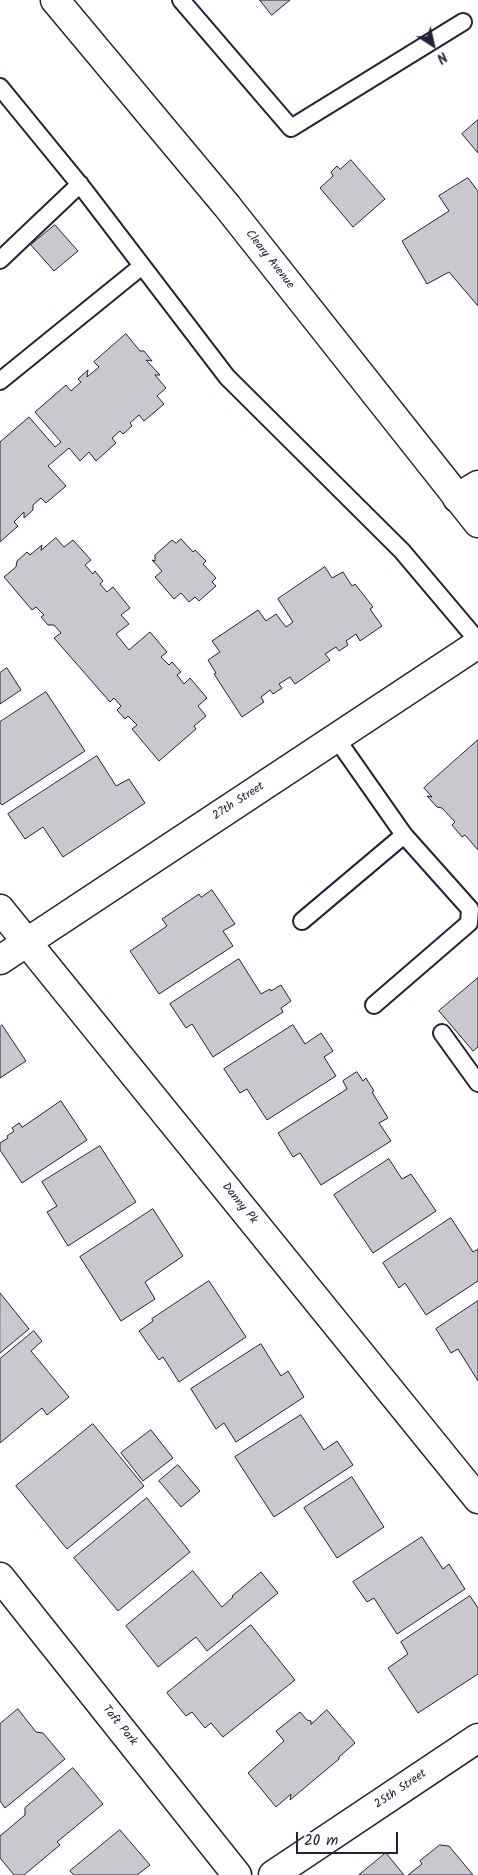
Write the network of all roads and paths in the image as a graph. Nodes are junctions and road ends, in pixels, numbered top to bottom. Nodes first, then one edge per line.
1 (55, 0) edge
2 (181, 0) edge
3 (463, 22) dead end
4 (0, 87) edge
5 (80, 184) junction
6 (0, 260) edge
7 (142, 266) junction
8 (0, 381) edge
9 (467, 492) edge
10 (478, 524) edge
11 (478, 643) edge
12 (336, 738) junction
13 (404, 835) junction
14 (0, 909) edge
15 (302, 921) dead end
16 (27, 942) junction
17 (0, 960) edge
18 (374, 1004) dead end
19 (442, 1034) dead end
20 (478, 1083) edge
21 (478, 1499) edge
22 (0, 1577) edge
23 (478, 1738) edge
24 (237, 1875) edge
25 (273, 1875) edge

1 - 9 street, Cleary Avenue
2 - 3 lane
4 - 5 lane
5 - 6 lane
5 - 7 lane
7 - 8 lane
7 - 11 lane
9 - 10 street, Cleary Avenue
11 - 12 street, 27th Street
12 - 13 lane
12 - 16 street, 27th Street
13 - 15 lane
13 - 18 lane
14 - 16 street, Danny Pk
16 - 17 street, 27th Street
16 - 21 street, Danny Pk
19 - 20 lane
22 - 24 street, Taft Park
23 - 25 street, 25th Street

